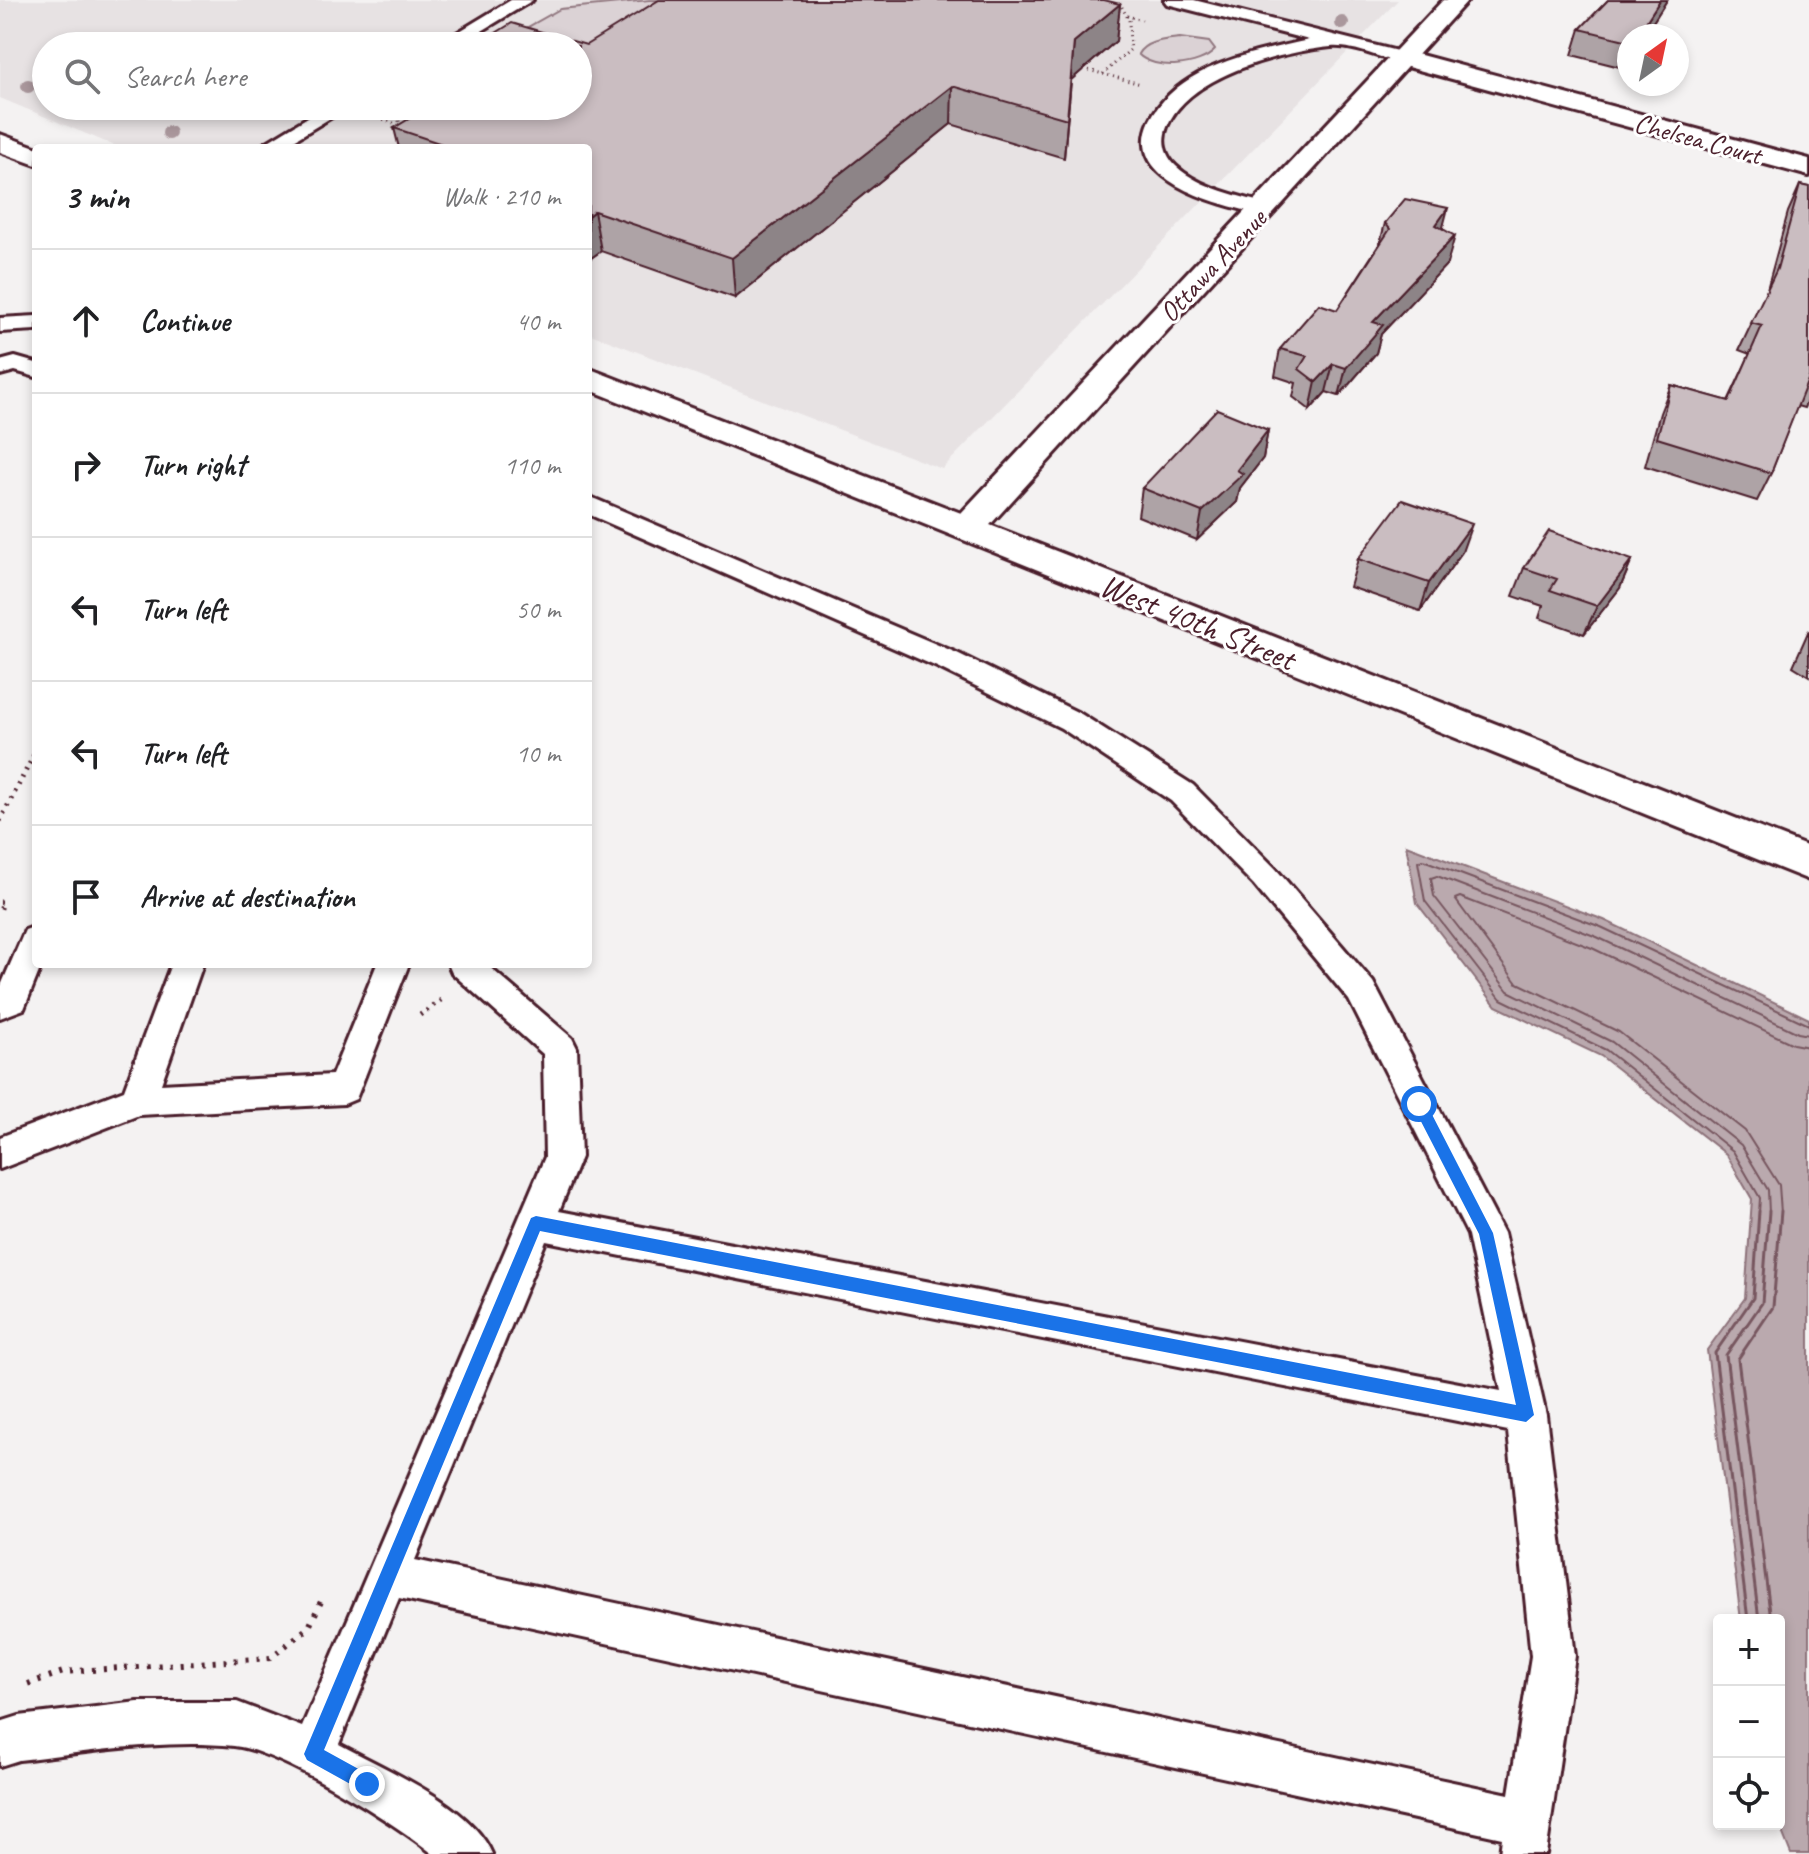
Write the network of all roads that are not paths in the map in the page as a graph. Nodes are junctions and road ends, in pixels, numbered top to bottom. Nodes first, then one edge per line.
1 (524, 0) edge
2 (1173, 0) edge
3 (1274, 0) edge
4 (1456, 0) edge
5 (1252, 21) junction
6 (468, 32) edge
7 (1334, 41) junction
8 (1402, 58) junction
9 (316, 120) edge
10 (0, 142) edge
11 (274, 144) edge
12 (32, 155) edge
13 (1809, 168) edge
14 (1264, 209) junction
15 (32, 323) edge
16 (0, 325) edge
17 (0, 368) edge
18 (32, 369) edge
19 (592, 380) edge
20 (592, 506) edge
21 (966, 529) junction
22 (1809, 864) edge
23 (32, 949) edge
24 (186, 968) edge
25 (391, 968) edge
26 (459, 982) edge
27 (0, 1004) edge
28 (138, 1100) junction
29 (0, 1153) edge
30 (536, 1223) junction
31 (1526, 1415) junction
32 (388, 1575) junction
33 (0, 1744) edge
34 (313, 1754) junction
35 (1526, 1837) edge
36 (469, 1854) edge

1 - 6 lane
2 - 5 lane
3 - 5 lane
4 - 8 street, Ottawa Avenue
5 - 7 lane
7 - 8 lane
7 - 14 lane
8 - 13 street, Chelsea Court
8 - 14 street, Ottawa Avenue
9 - 11 lane
10 - 12 street
14 - 21 street, Ottawa Avenue
15 - 16 lane
17 - 18 lane
19 - 21 street, West 40th Street
20 - 31 lane
21 - 22 street, West 40th Street
23 - 27 lane
24 - 28 lane
25 - 28 lane
26 - 30 lane
28 - 29 lane
30 - 31 lane
30 - 32 lane
31 - 35 lane
32 - 34 lane
32 - 35 lane
33 - 34 lane
34 - 36 lane

